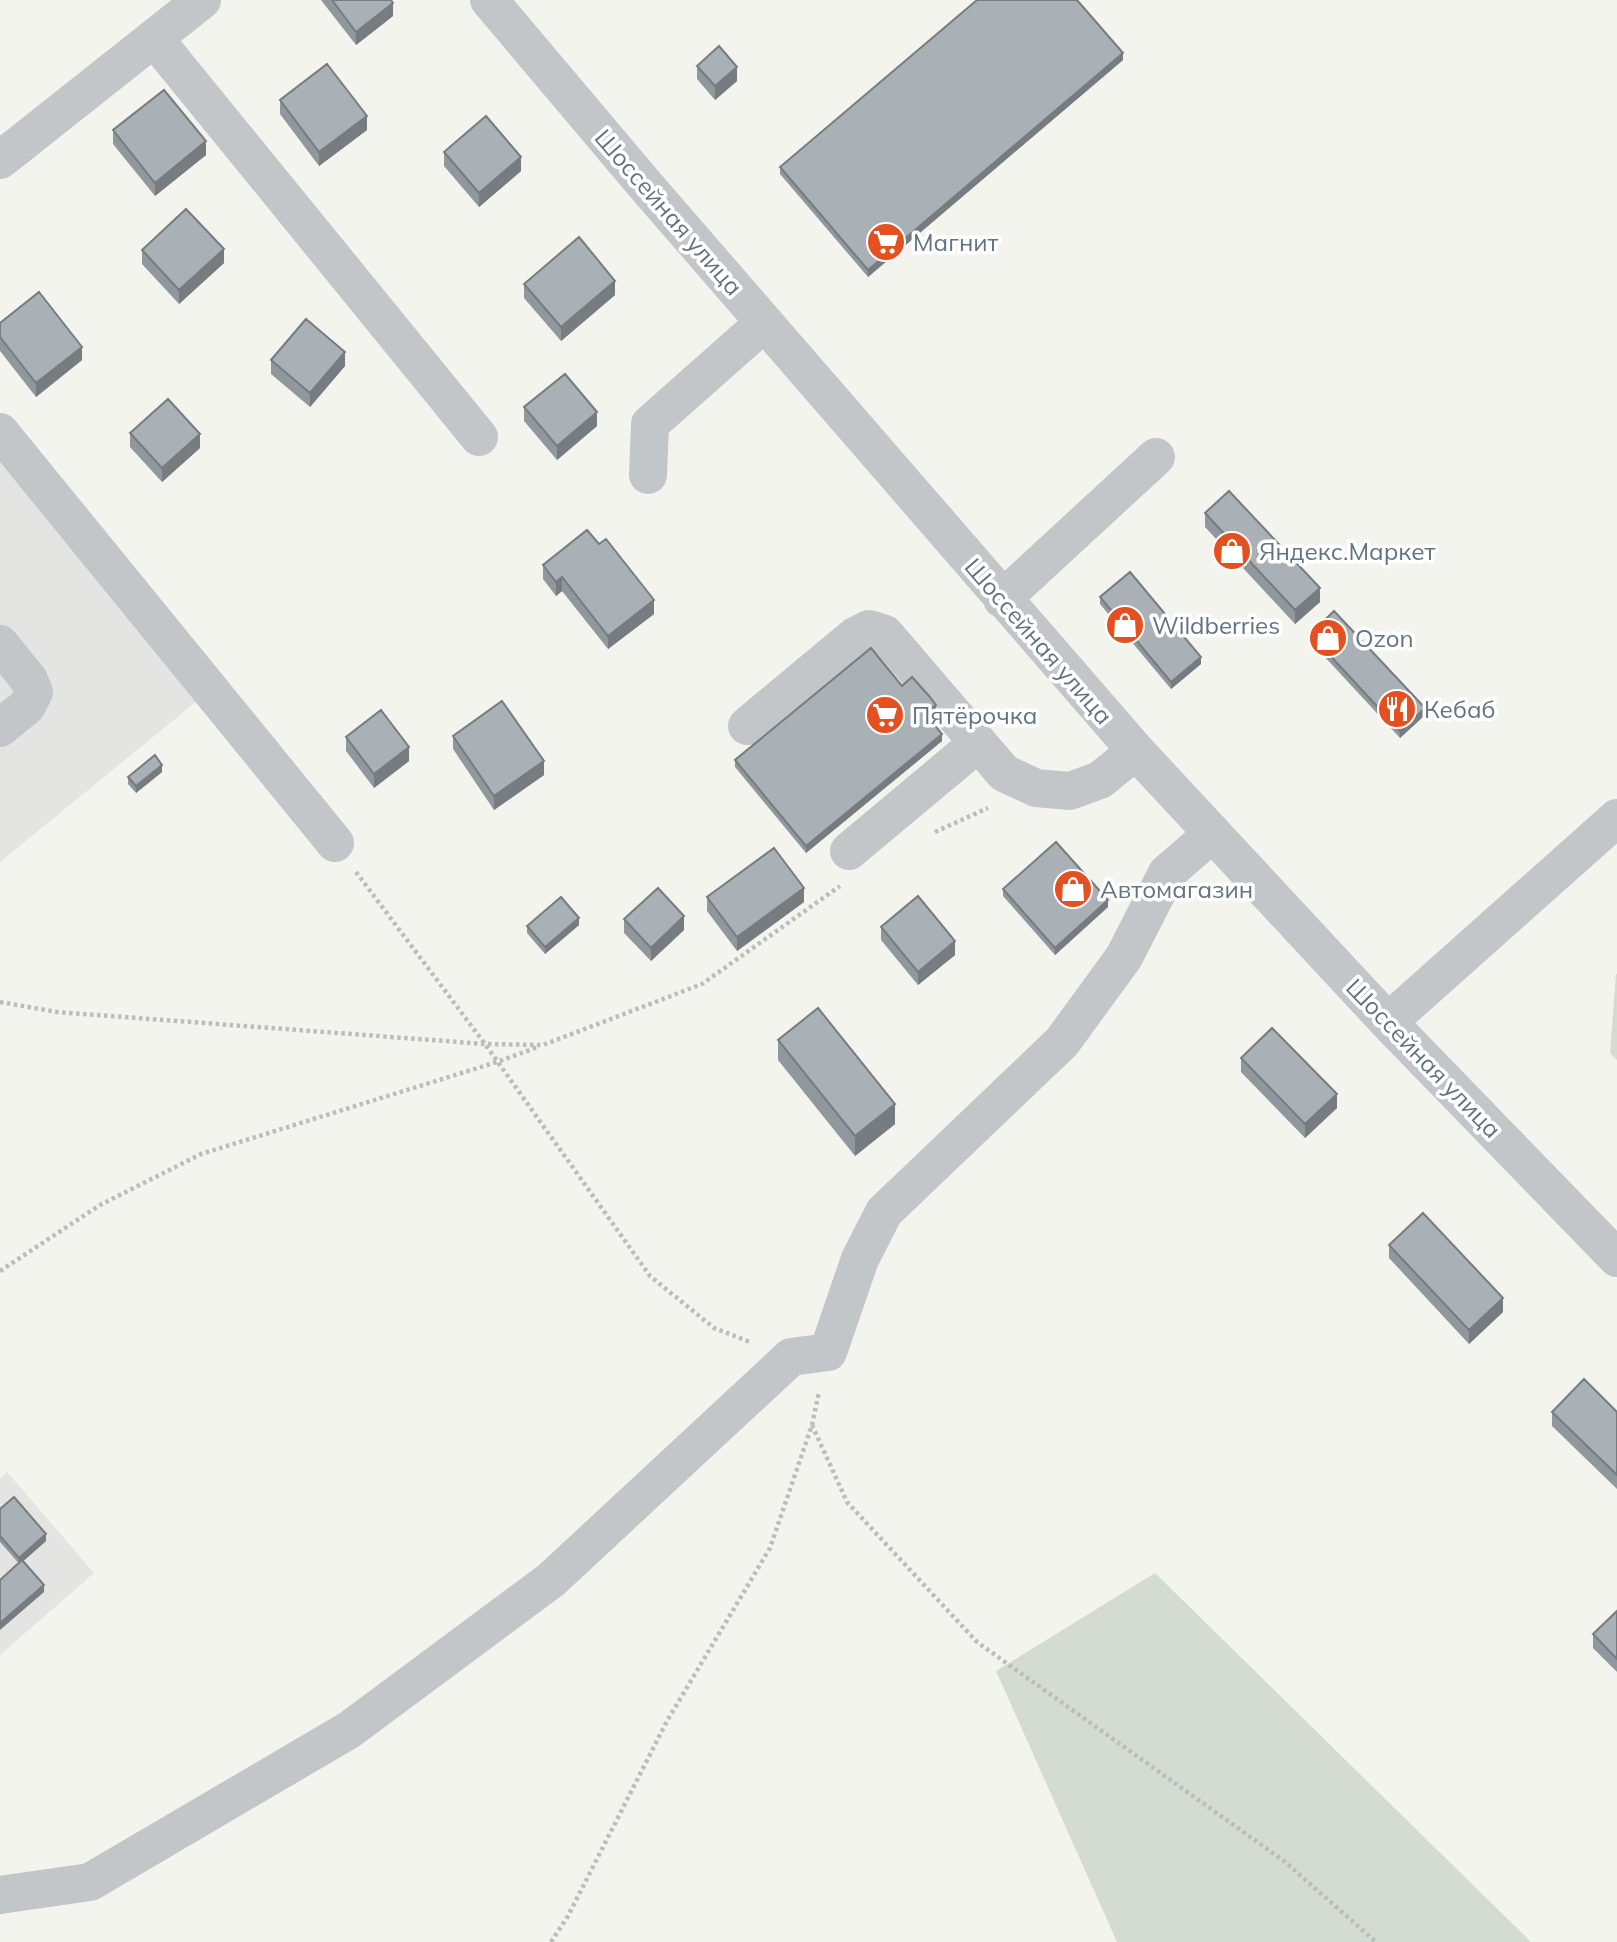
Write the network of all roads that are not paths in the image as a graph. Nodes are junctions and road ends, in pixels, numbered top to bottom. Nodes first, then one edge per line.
1 (202, 0) edge
2 (489, 0) edge
3 (154, 38) junction
4 (0, 160) edge
5 (764, 323) junction
6 (0, 432) edge
7 (479, 437) dead end
8 (1156, 457) dead end
9 (648, 475) dead end
10 (1002, 599) junction
11 (0, 644) edge
12 (747, 726) dead end
13 (0, 727) edge
14 (977, 744) junction
15 (1136, 751) junction
16 (1617, 818) edge
17 (1212, 834) junction
18 (335, 843) road end
19 (845, 868) road end
20 (1388, 1022) junction
21 (1617, 1258) edge
22 (0, 1895) edge

1 - 3 street
2 - 5 street, Шоссейная улица
3 - 4 street
3 - 7 street
5 - 9 street
5 - 10 street, Шоссейная улица
6 - 18 street
8 - 10 street
10 - 15 street, Шоссейная улица
11 - 13 street
12 - 14 street
14 - 15 street
14 - 19 street
15 - 17 street, Шоссейная улица
16 - 20 street
17 - 20 street, Шоссейная улица
17 - 22 street
20 - 21 street, Шоссейная улица

